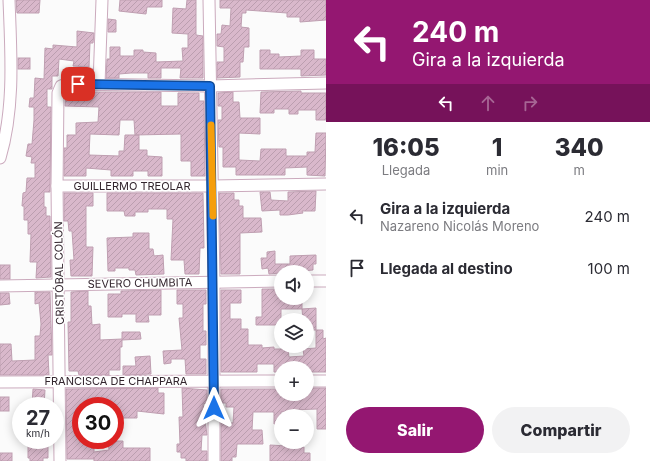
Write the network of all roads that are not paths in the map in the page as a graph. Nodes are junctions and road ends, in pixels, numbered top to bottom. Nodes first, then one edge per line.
1 (9, 0) edge
2 (102, 0) edge
3 (209, 0) edge
4 (326, 83) edge
5 (99, 84) junction
6 (210, 86) junction
7 (0, 158) edge
8 (326, 184) edge
9 (57, 186) junction
10 (212, 186) junction
11 (274, 281) edge
12 (314, 281) edge
13 (326, 281) edge
14 (214, 282) junction
15 (59, 284) junction
16 (0, 286) edge
17 (214, 381) junction
18 (274, 381) edge
19 (314, 381) edge
20 (326, 381) edge
21 (0, 382) edge
22 (60, 382) junction
23 (60, 461) edge
24 (214, 461) edge

1 - 7 street
2 - 5 street
3 - 6 street
4 - 6 street
5 - 6 street
5 - 9 street, CRISTÓBAL COLÓN
6 - 10 street
8 - 10 street, GUILLERMO TREOLAR
9 - 10 street, GUILLERMO TREOLAR
9 - 15 street, CRISTÓBAL COLÓN
10 - 14 street
11 - 14 street, SEVERO CHUMBITA
12 - 13 street
14 - 15 street, SEVERO CHUMBITA
14 - 17 street
15 - 16 street, SEVERO CHUMBITA
15 - 22 street, CRISTÓBAL COLÓN
17 - 18 street, FRANCISCA DE CHAPPARA
17 - 22 street, FRANCISCA DE CHAPPARA
17 - 24 street
19 - 20 street
21 - 22 street, FRANCISCA DE CHAPPARA
22 - 23 street, CRISTÓBAL COLÓN

